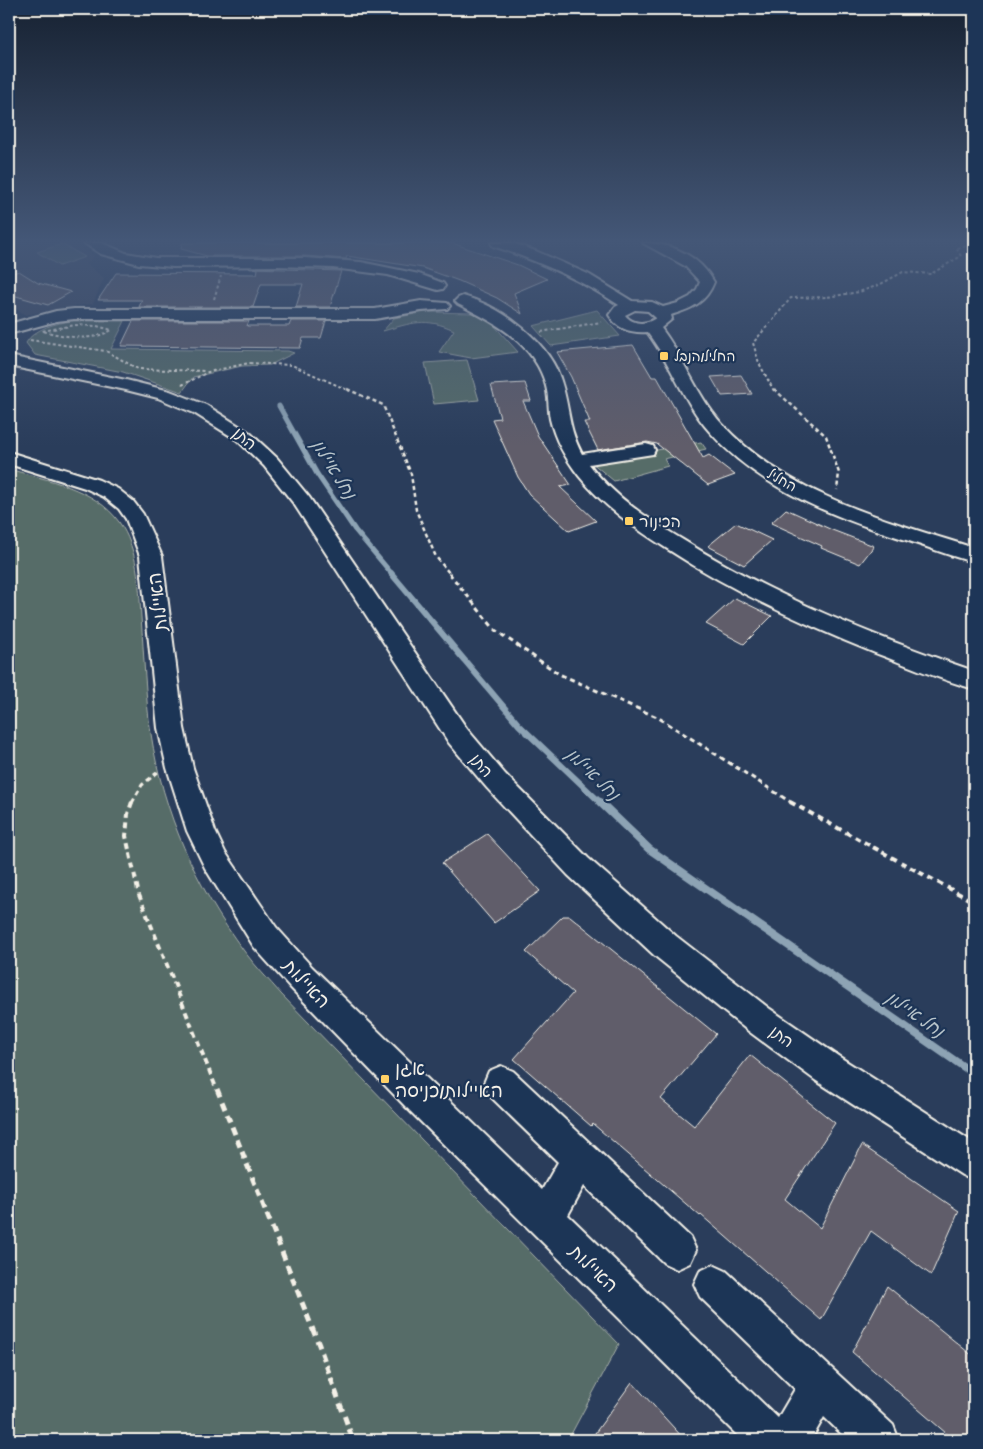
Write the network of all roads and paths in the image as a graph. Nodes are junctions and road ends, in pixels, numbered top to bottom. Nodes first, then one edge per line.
1 (211, 311) edge
2 (394, 311) edge
3 (399, 311) edge
4 (488, 311) edge
5 (619, 311) edge
6 (651, 311) edge
7 (675, 311) edge
8 (780, 311) edge
9 (388, 313) junction
10 (210, 314) junction
11 (656, 319) junction
12 (619, 320) junction
13 (523, 335) junction
14 (10, 340) edge
15 (19, 363) edge
16 (206, 371) dead end
17 (163, 394) junction
18 (646, 450) dead end
19 (9, 458) edge
20 (577, 460) junction
21 (836, 494) dead end
22 (974, 555) edge
23 (974, 680) edge
24 (178, 762) junction
25 (974, 902) edge
26 (502, 1083) dead end
27 (580, 1158) junction
28 (974, 1164) edge
29 (545, 1220) junction
30 (677, 1250) dead end
31 (713, 1284) dead end
32 (820, 1385) junction
33 (353, 1440) edge
34 (771, 1440) edge
35 (788, 1440) edge
36 (878, 1440) edge

1 - 10 path
2 - 9 street
3 - 9 street
4 - 13 street
5 - 12 street
6 - 11 street
7 - 11 street
8 - 21 path
9 - 10 street
10 - 14 street
11 - 12 street
11 - 22 street, החליל
12 - 13 path
13 - 20 street
14 - 15 street, התן
14 - 16 path
15 - 17 street, התן
17 - 25 path
17 - 28 street, התן
18 - 20 street
19 - 24 street, האיילות
20 - 23 street
24 - 29 street, האיילות
24 - 33 path
26 - 27 street
27 - 29 street
27 - 30 street
29 - 34 street, האיילות
31 - 32 street
32 - 35 street
32 - 36 street

